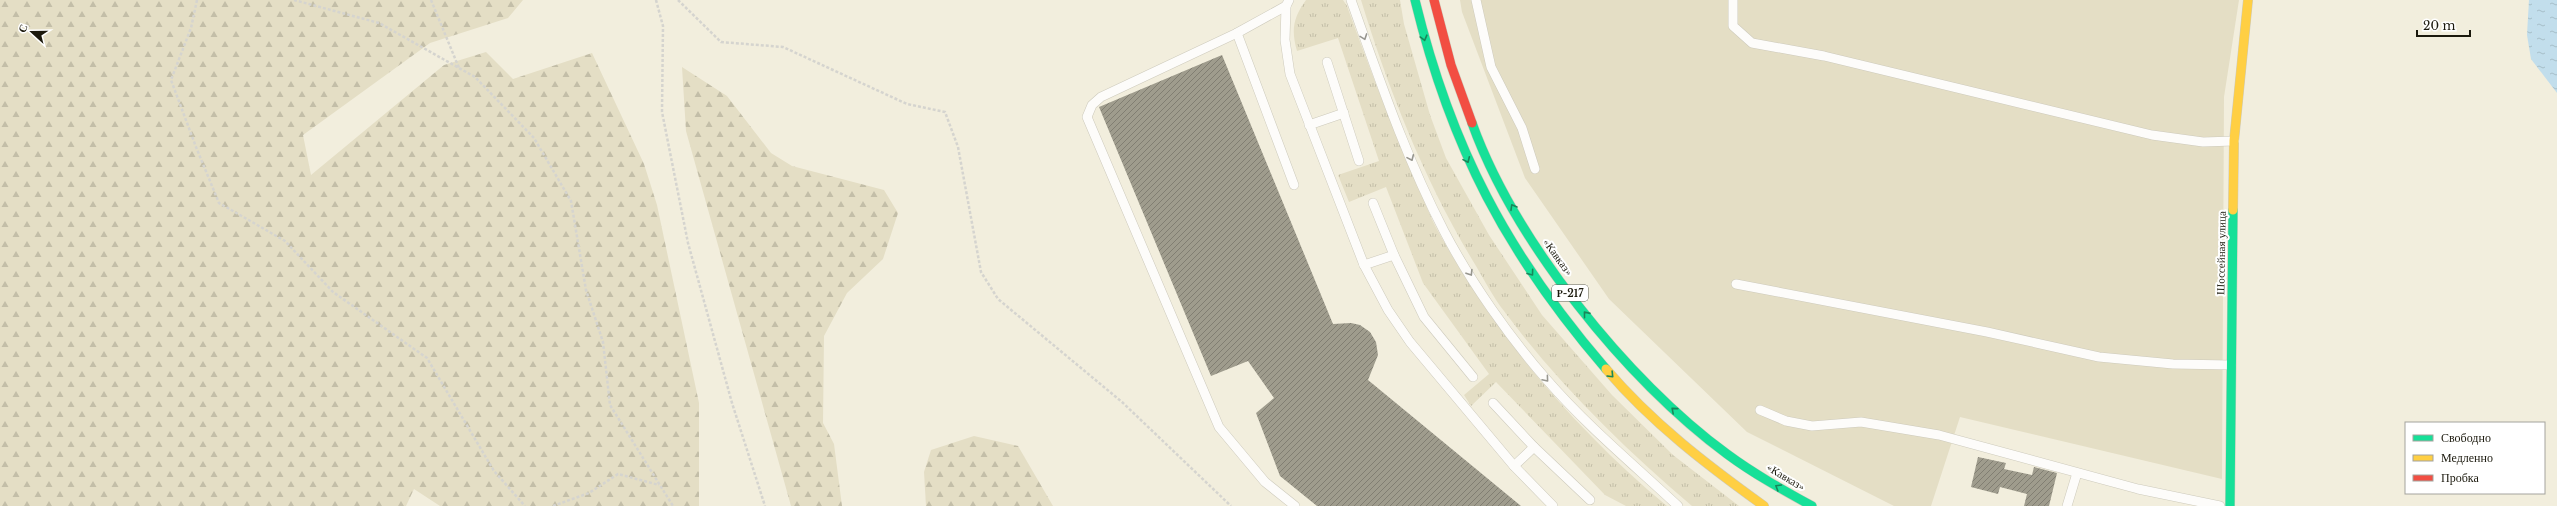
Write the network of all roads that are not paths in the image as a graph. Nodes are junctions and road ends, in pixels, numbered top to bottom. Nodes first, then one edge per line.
1 (1351, 0) edge
2 (1415, 0) edge
3 (1434, 0) edge
4 (1476, 0) edge
5 (1733, 0) edge
6 (2248, 0) edge
7 (1287, 3) edge
8 (1238, 33) junction
9 (1327, 62) dead end
10 (1344, 113) junction
11 (1309, 125) junction
12 (2234, 140) junction
13 (1359, 161) dead end
14 (1535, 169) dead end
15 (1294, 185) dead end
16 (1373, 203) dead end
17 (1394, 255) junction
18 (1364, 265) junction
19 (1736, 284) dead end
20 (2231, 365) junction
21 (1473, 377) dead end
22 (1493, 404) dead end
23 (1760, 410) dead end
24 (1534, 447) junction
25 (1514, 466) junction
26 (2077, 473) junction
27 (1590, 500) dead end
28 (1295, 506) edge
29 (1553, 506) edge
30 (1678, 506) edge
31 (1764, 506) edge
32 (1812, 506) edge
33 (2067, 506) edge
34 (2220, 506) edge
35 (2230, 506) edge

1 -> 30 lane
2 -> 31 main road, Р-217
32 -> 3 main road, «Кавказ» / Р-217
4 - 14 lane
5 - 12 lane
6 - 12 main road, Шоссейная улица
7 - 8 lane
7 - 11 lane
8 - 15 lane
8 - 28 lane
9 - 10 lane
10 - 11 lane
10 - 13 lane
11 - 18 lane
12 - 20 main road, Шоссейная улица
16 - 17 lane
17 - 18 lane
17 - 21 lane
18 - 25 lane
19 - 20 lane
20 - 35 main road, Шоссейная улица
22 - 24 lane
23 - 26 lane
24 - 25 lane
24 - 27 lane
25 - 29 lane
26 - 33 lane
26 - 34 lane

